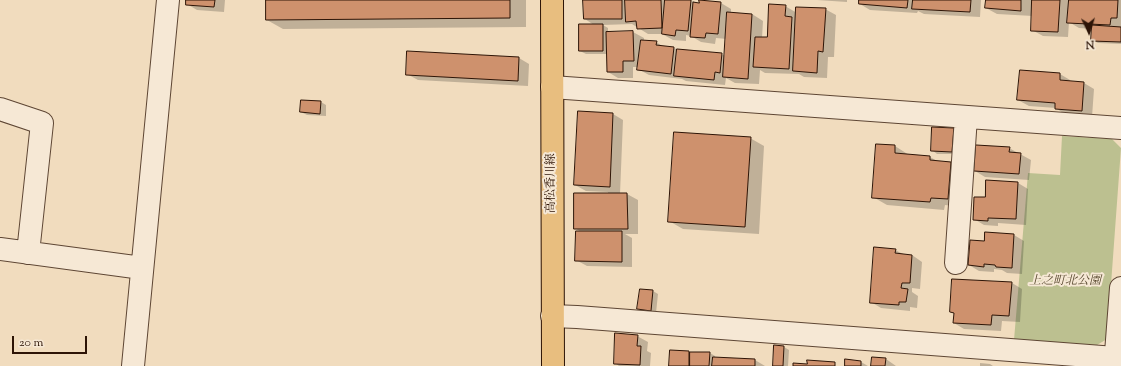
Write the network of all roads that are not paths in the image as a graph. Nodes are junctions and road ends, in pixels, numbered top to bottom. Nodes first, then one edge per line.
1 (168, 0) edge
2 (552, 0) edge
3 (552, 87) junction
4 (0, 109) edge
5 (966, 117) junction
6 (1121, 128) edge
7 (0, 250) edge
8 (28, 253) junction
9 (956, 263) dead end
10 (142, 268) junction
11 (1121, 288) edge
12 (552, 316) junction
13 (1115, 362) edge
14 (133, 366) edge
15 (553, 366) edge

1 - 10 street
2 - 3 main road, 高松香川線
3 - 5 street
3 - 12 main road, 高松香川線
4 - 8 street
5 - 6 street
5 - 9 street
7 - 8 street
8 - 10 street
10 - 14 street
11 - 13 street
12 - 13 street
12 - 15 main road, 高松香川線

